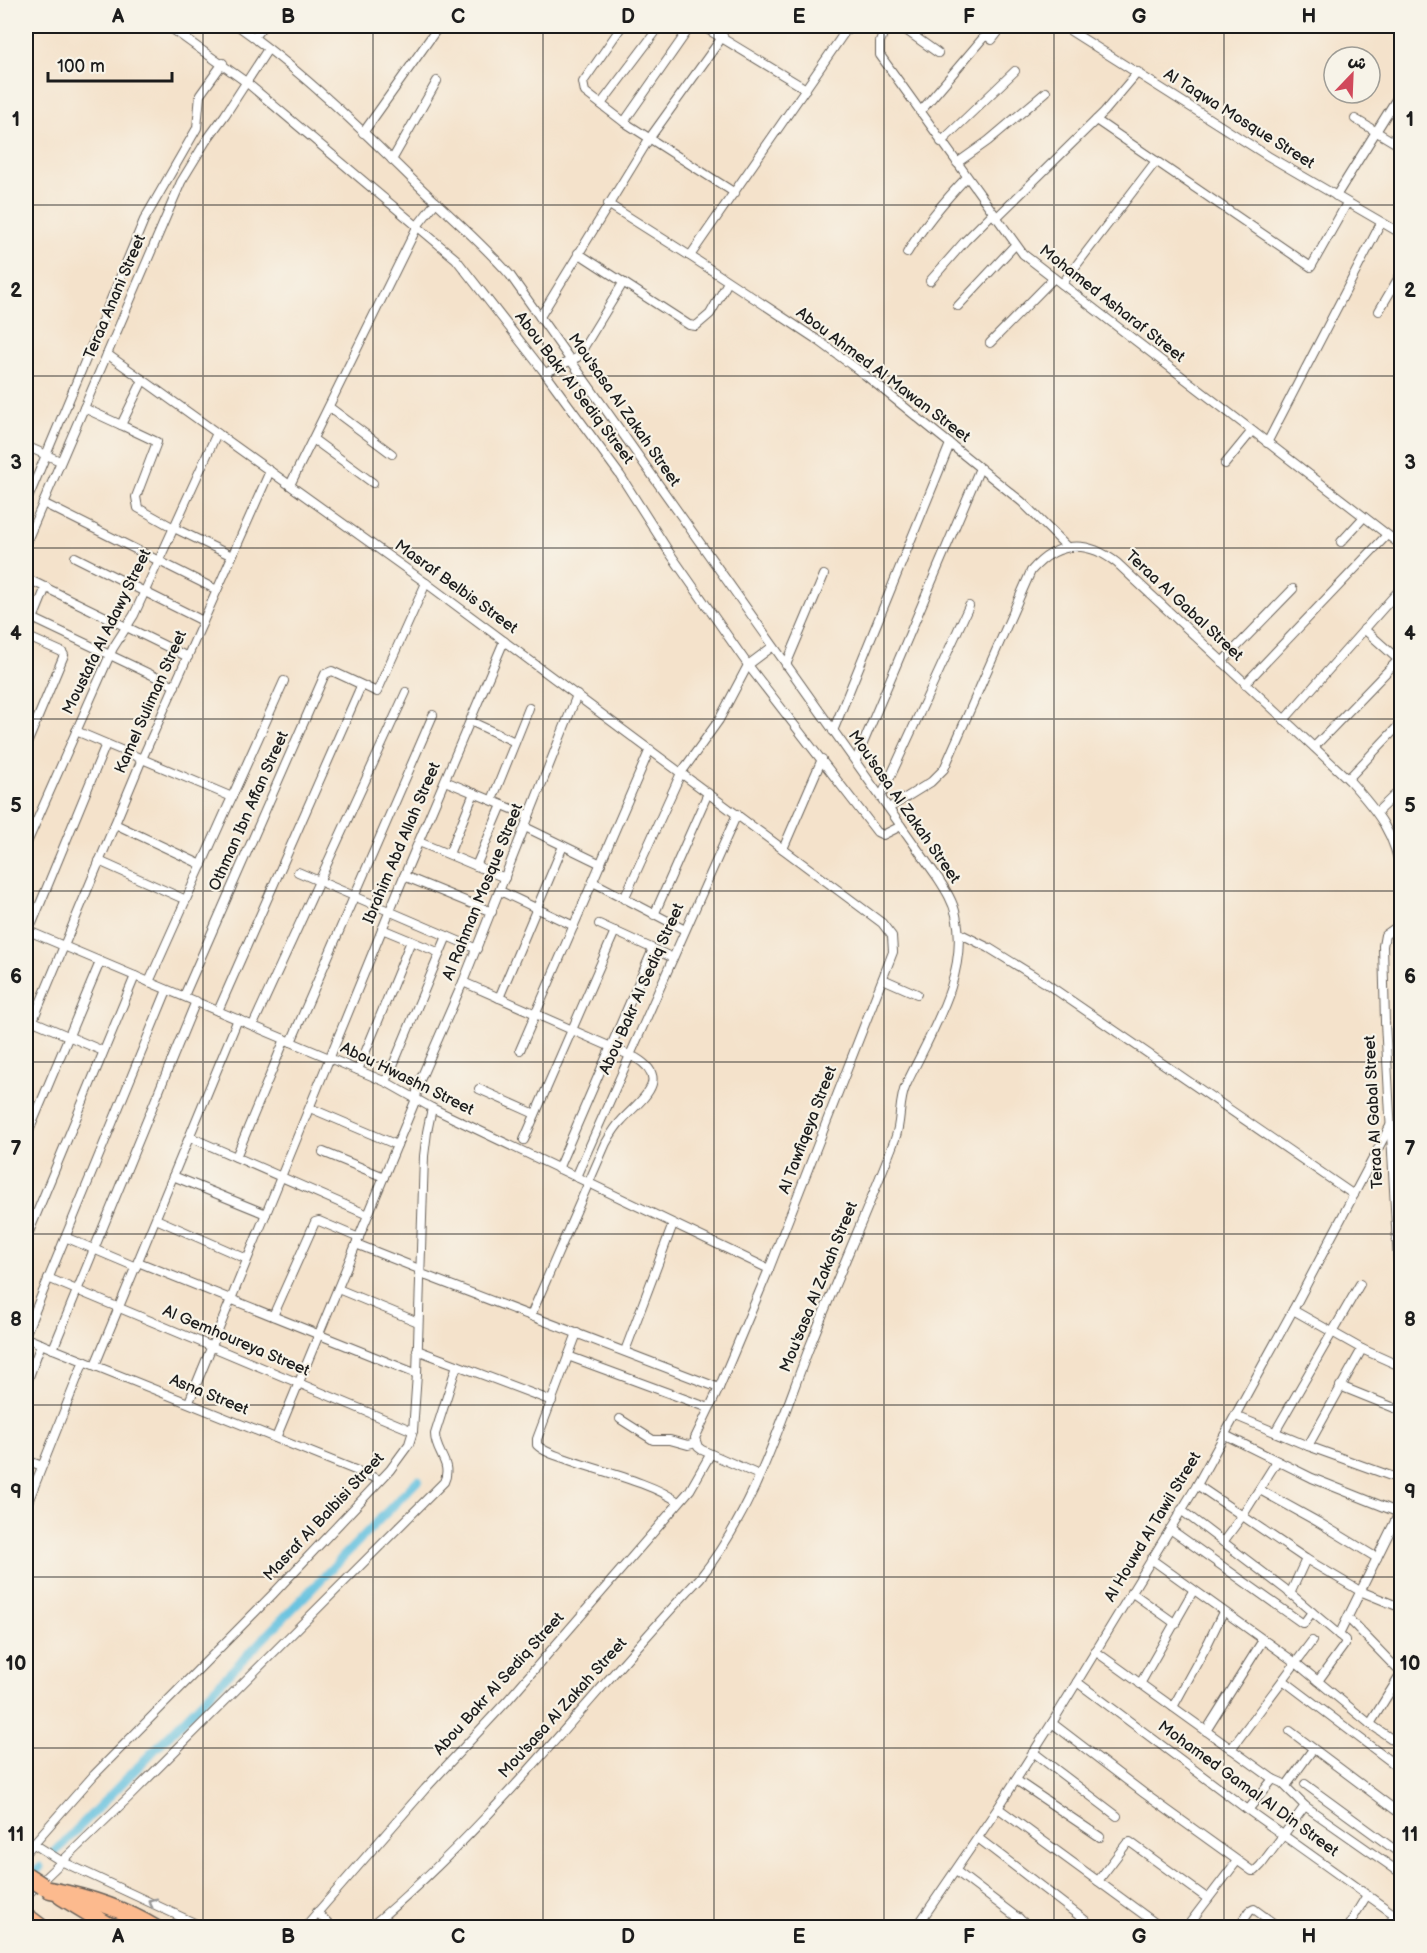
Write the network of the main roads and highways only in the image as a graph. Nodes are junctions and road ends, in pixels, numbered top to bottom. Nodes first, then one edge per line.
1 (26, 1875) edge
2 (47, 1888) junction
3 (28, 1920) edge
4 (42, 1928) edge
5 (113, 1928) edge
6 (155, 1928) edge

1 - 2 highway, bridge
2 - 5 highway
2 - 6 highway
3 - 4 highway

